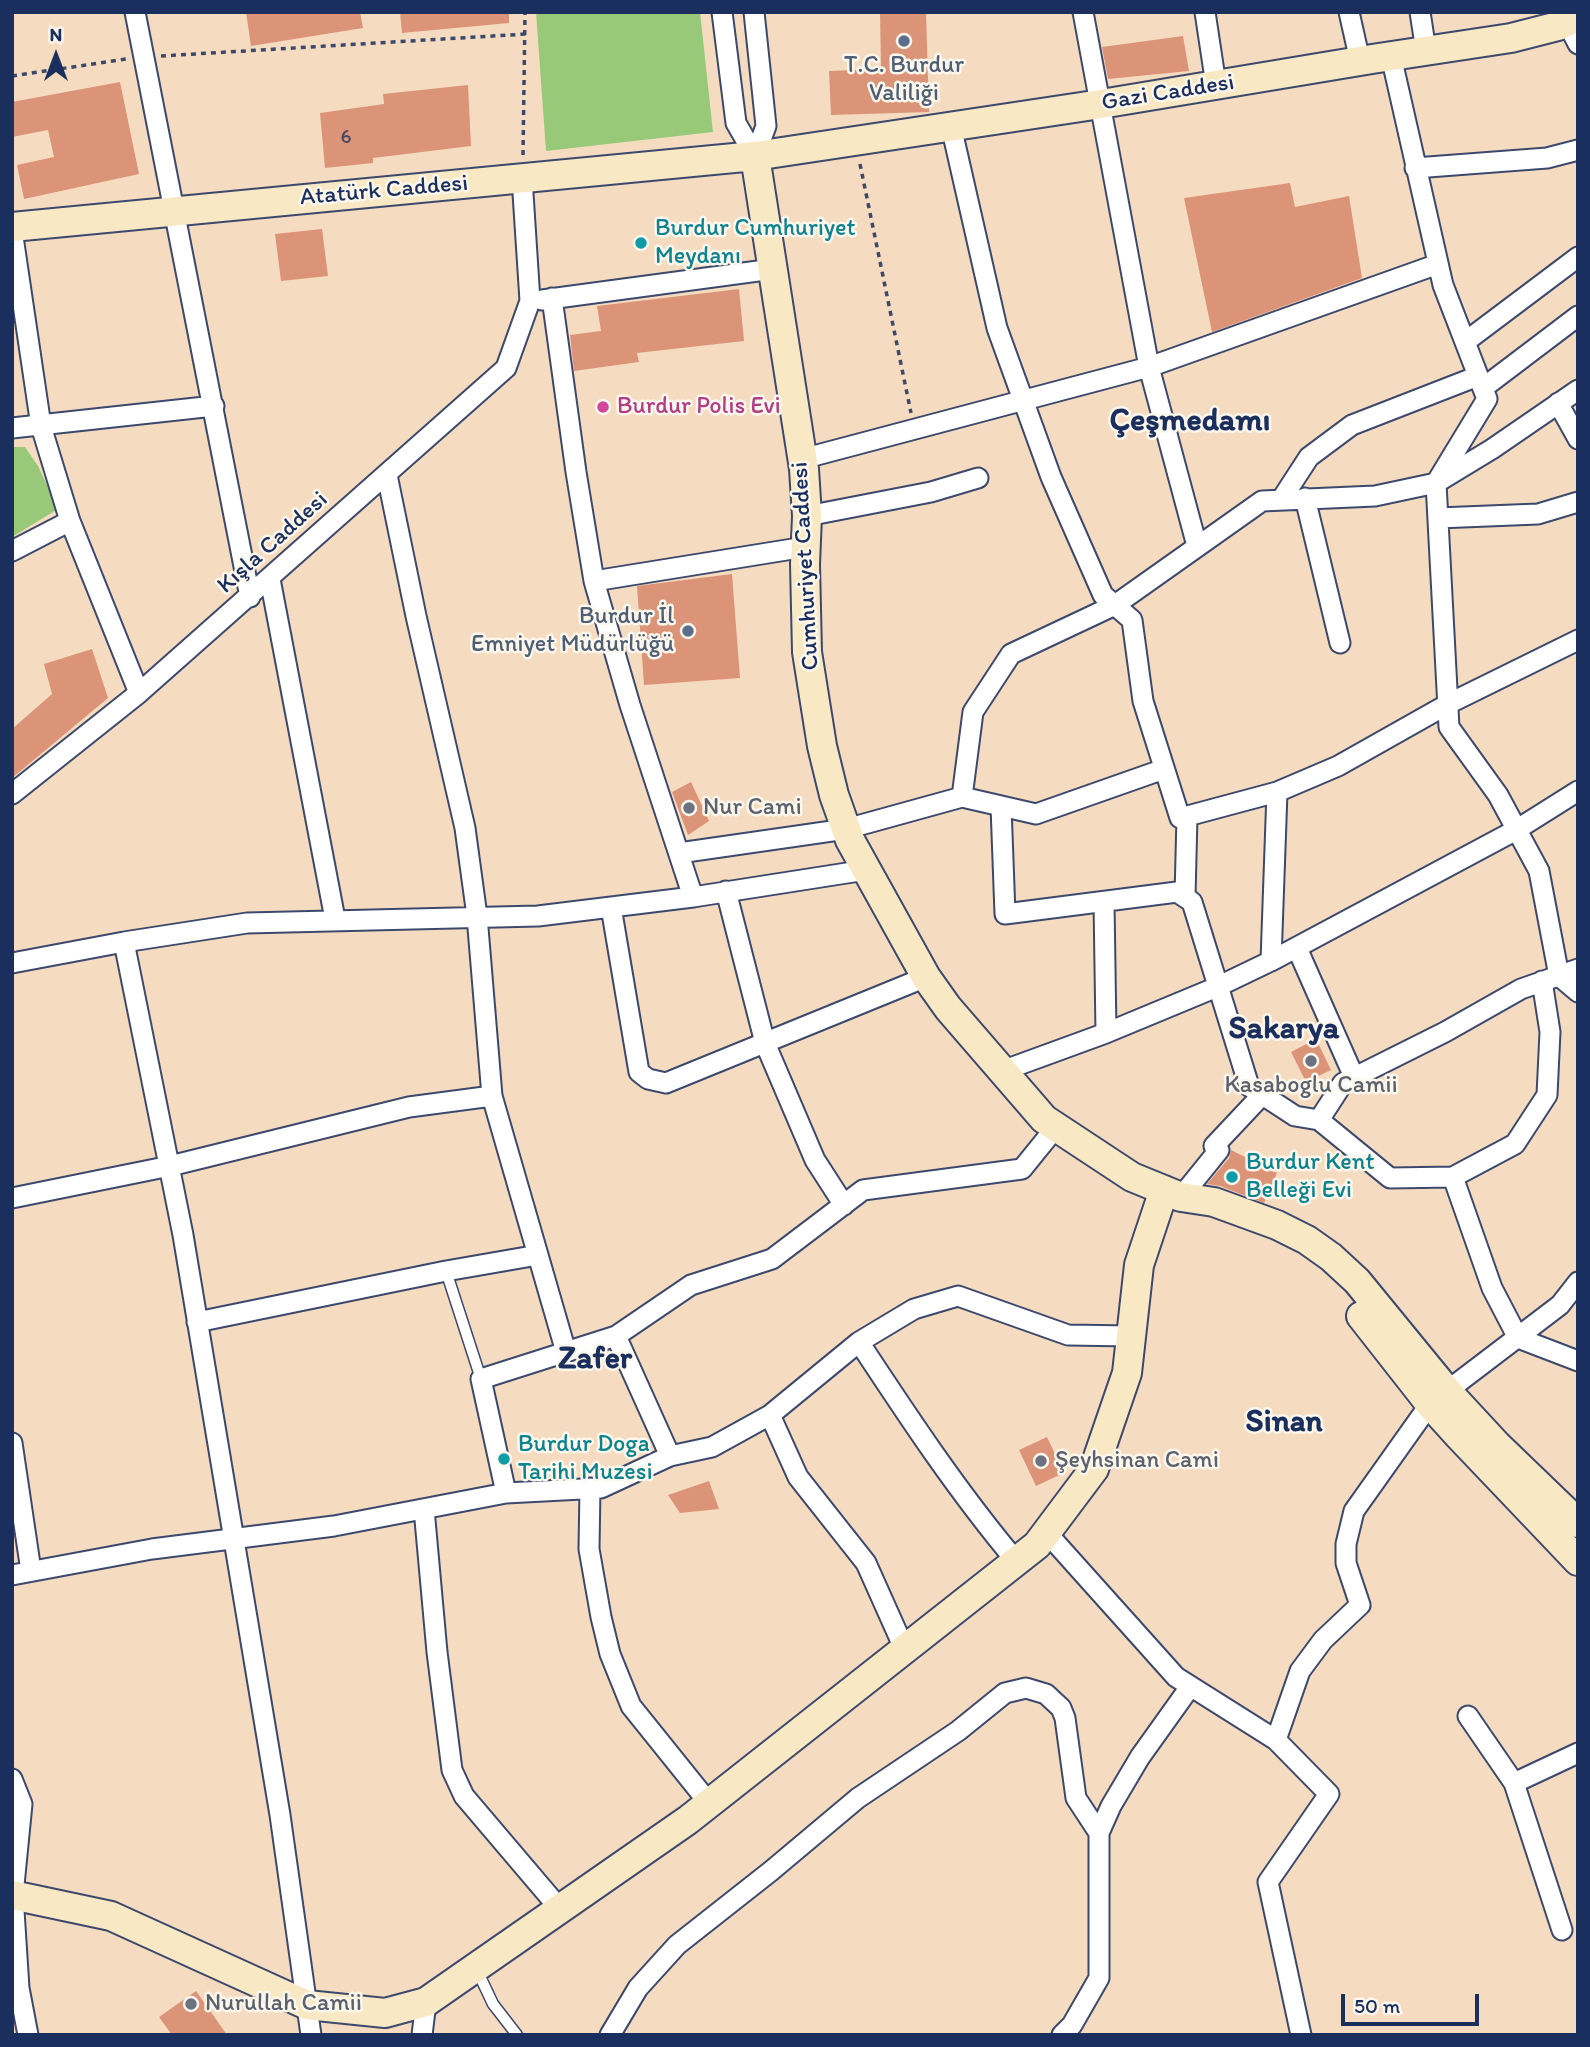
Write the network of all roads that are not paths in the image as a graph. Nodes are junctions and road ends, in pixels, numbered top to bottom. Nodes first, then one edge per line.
1 (135, 12) edge
2 (722, 12) edge
3 (754, 12) edge
4 (1083, 12) edge
5 (1205, 12) edge
6 (1349, 12) edge
7 (1420, 12) edge
8 (1571, 24) edge
9 (1426, 51) junction
10 (1391, 56) junction
11 (1360, 61) junction
12 (1216, 85) junction
13 (1101, 104) junction
14 (951, 127) junction
15 (1578, 150) edge
16 (755, 156) junction
17 (1415, 168) junction
18 (522, 178) junction
19 (176, 210) junction
20 (12, 228) edge
21 (1578, 257) edge
22 (1438, 264) junction
23 (773, 269) junction
24 (552, 298) junction
25 (530, 302) junction
26 (1578, 316) edge
27 (1465, 342) junction
28 (1149, 367) junction
29 (1480, 382) junction
30 (1578, 390) edge
31 (1023, 400) junction
32 (1558, 403) junction
33 (214, 406) junction
34 (41, 426) junction
35 (12, 428) edge
36 (1578, 439) edge
37 (802, 459) junction
38 (387, 475) junction
39 (978, 478) dead end
40 (1436, 483) junction
41 (1305, 498) junction
42 (1281, 500) junction
43 (1578, 502) edge
44 (807, 516) junction
45 (1438, 518) junction
46 (71, 521) junction
47 (1197, 546) junction
48 (805, 547) junction
49 (12, 551) edge
50 (270, 579) junction
51 (594, 580) junction
52 (250, 597) junction
53 (1115, 605) junction
54 (1578, 640) edge
55 (1340, 643) dead end
56 (139, 693) junction
57 (1448, 704) junction
58 (1164, 769) junction
59 (1578, 791) edge
60 (1277, 792) junction
61 (12, 794) edge
62 (962, 797) junction
63 (1000, 806) junction
64 (1187, 816) junction
65 (846, 829) junction
66 (1516, 830) junction
67 (679, 853) junction
68 (866, 870) junction
69 (726, 891) junction
70 (693, 897) junction
71 (1185, 897) junction
72 (1104, 902) junction
73 (611, 907) junction
74 (477, 916) junction
75 (335, 919) junction
76 (124, 942) junction
77 (1297, 948) junction
78 (1271, 961) junction
79 (12, 963) edge
80 (1560, 975) edge
81 (926, 977) junction
82 (1217, 987) junction
83 (1578, 992) edge
84 (1106, 1033) junction
85 (765, 1043) junction
86 (1002, 1071) junction
87 (1354, 1077) junction
88 (1262, 1095) junction
89 (492, 1096) junction
90 (1319, 1120) junction
91 (1056, 1126) junction
92 (170, 1166) junction
93 (1453, 1177) junction
94 (1172, 1194) junction
95 (12, 1198) edge
96 (844, 1205) junction
97 (538, 1255) junction
98 (446, 1271) junction
99 (1578, 1282) edge
100 (197, 1322) junction
101 (616, 1336) junction
102 (1131, 1336) junction
103 (1518, 1338) junction
104 (859, 1342) junction
105 (566, 1352) junction
106 (1578, 1361) edge
107 (481, 1379) junction
108 (1439, 1397) junction
109 (770, 1415) junction
110 (12, 1443) edge
111 (670, 1455) junction
112 (590, 1488) junction
113 (506, 1493) junction
114 (424, 1509) junction
115 (1576, 1517) edge
116 (1046, 1532) junction
117 (234, 1539) junction
118 (1016, 1561) junction
119 (1578, 1561) edge
120 (22, 1573) edge
121 (904, 1648) junction
122 (1190, 1687) junction
123 (1468, 1716) dead end
124 (1276, 1740) junction
125 (1578, 1753) edge
126 (12, 1779) edge
127 (1514, 1783) junction
128 (709, 1803) junction
129 (1099, 1833) junction
130 (12, 1895) edge
131 (560, 1909) junction
132 (1562, 1930) dead end
133 (475, 1968) junction
134 (426, 2002) junction
135 (307, 2005) junction
136 (29, 2035) edge
137 (311, 2035) edge
138 (422, 2035) edge
139 (517, 2035) edge
140 (610, 2035) edge
141 (1062, 2035) edge
142 (1301, 2035) edge

1 - 19 street
2 - 16 street
3 - 16 street
4 - 13 street
5 - 12 street
6 - 11 street
7 - 9 street
8 - 9 main road, Gazi Caddesi
9 - 10 main road, Gazi Caddesi
10 - 11 main road, Gazi Caddesi
10 - 17 street
11 - 12 main road, Gazi Caddesi
12 - 13 main road, Gazi Caddesi
13 - 14 main road, Gazi Caddesi
13 - 28 street
14 - 16 main road, Gazi Caddesi
14 - 31 street
15 - 17 street
16 - 18 main road, Atatürk Caddesi
16 - 23 main road, Cumhuriyet Caddesi
17 - 22 street
18 - 19 main road, Atatürk Caddesi
18 - 25 street
19 - 20 main road, Atatürk Caddesi
19 - 33 street
20 - 34 street
21 - 27 street
22 - 27 street
22 - 28 street
23 - 24 street
23 - 37 main road, Cumhuriyet Caddesi
24 - 25 street
24 - 51 street
25 - 38 street, Kışla Caddesi
26 - 29 street
27 - 29 street
28 - 31 street
28 - 47 street
29 - 40 street
29 - 42 street
30 - 32 street
31 - 37 street
31 - 53 street
32 - 36 street
32 - 40 street
33 - 34 street
33 - 52 street
34 - 35 street
34 - 46 street
37 - 44 main road, Cumhuriyet Caddesi
38 - 50 street, Kışla Caddesi
38 - 74 street
39 - 44 street
40 - 41 street
40 - 45 street
41 - 42 street
41 - 55 street
42 - 47 street
43 - 45 street
44 - 48 main road, Cumhuriyet Caddesi
45 - 57 street
46 - 49 street
46 - 56 street
47 - 53 street
48 - 51 street
48 - 65 main road, Cumhuriyet Caddesi
50 - 52 street, Kışla Caddesi
50 - 75 street
51 - 67 street
52 - 56 street, Kışla Caddesi
53 - 58 street
53 - 62 street
54 - 57 street
56 - 61 street, Kışla Caddesi
57 - 60 street
57 - 66 street
58 - 63 street
58 - 64 street
59 - 66 street
60 - 64 street
60 - 78 street
62 - 63 street
62 - 65 street
63 - 72 street
64 - 71 street
65 - 67 street
65 - 68 main road, Cumhuriyet Caddesi
66 - 77 street
66 - 80 street
67 - 70 street
68 - 69 street
68 - 81 main road, Cumhuriyet Caddesi
69 - 70 street
69 - 85 street
70 - 73 street
71 - 72 street
71 - 82 street
72 - 84 street
73 - 74 street
73 - 85 street
74 - 75 street
74 - 89 street
75 - 76 street
76 - 79 street
76 - 92 street
77 - 78 street
77 - 87 street
78 - 82 street
80 - 83 street
80 - 87 street
80 - 93 street
81 - 85 street
81 - 86 main road, Cumhuriyet Caddesi
82 - 84 street
82 - 88 street
84 - 86 street
85 - 96 street
86 - 91 main road, Cumhuriyet Caddesi
87 - 90 street
88 - 90 street
88 - 94 street
89 - 92 street
89 - 97 street
90 - 93 street
91 - 94 main road, Cumhuriyet Caddesi
91 - 96 street
92 - 95 street
92 - 100 street
93 - 103 street
94 - 102 main road
94 - 108 main road, Cumhuriyet Caddesi
96 - 101 street
97 - 98 street
97 - 105 street
98 - 100 street
98 - 107 lane
99 - 103 street
100 - 117 street
101 - 105 street
101 - 111 street
102 - 104 street
102 - 116 main road
103 - 106 street
103 - 108 street
104 - 109 street
104 - 118 street
105 - 107 street
107 - 113 street
108 - 115 main road
108 - 119 main road
108 - 124 street
109 - 111 street
109 - 121 street
110 - 120 street
111 - 112 street
112 - 113 street
112 - 128 street
113 - 114 street
114 - 117 street
114 - 131 street
116 - 118 main road
116 - 122 street
117 - 120 street
117 - 135 street
118 - 121 main road
121 - 128 main road
122 - 124 street
122 - 129 street
123 - 127 street
124 - 142 street
125 - 127 street
126 - 130 street
127 - 132 street
128 - 131 main road
129 - 140 street
129 - 141 street
130 - 135 main road
130 - 136 street
131 - 133 main road
133 - 134 main road
133 - 139 lane
134 - 135 main road
134 - 138 street
135 - 137 street

